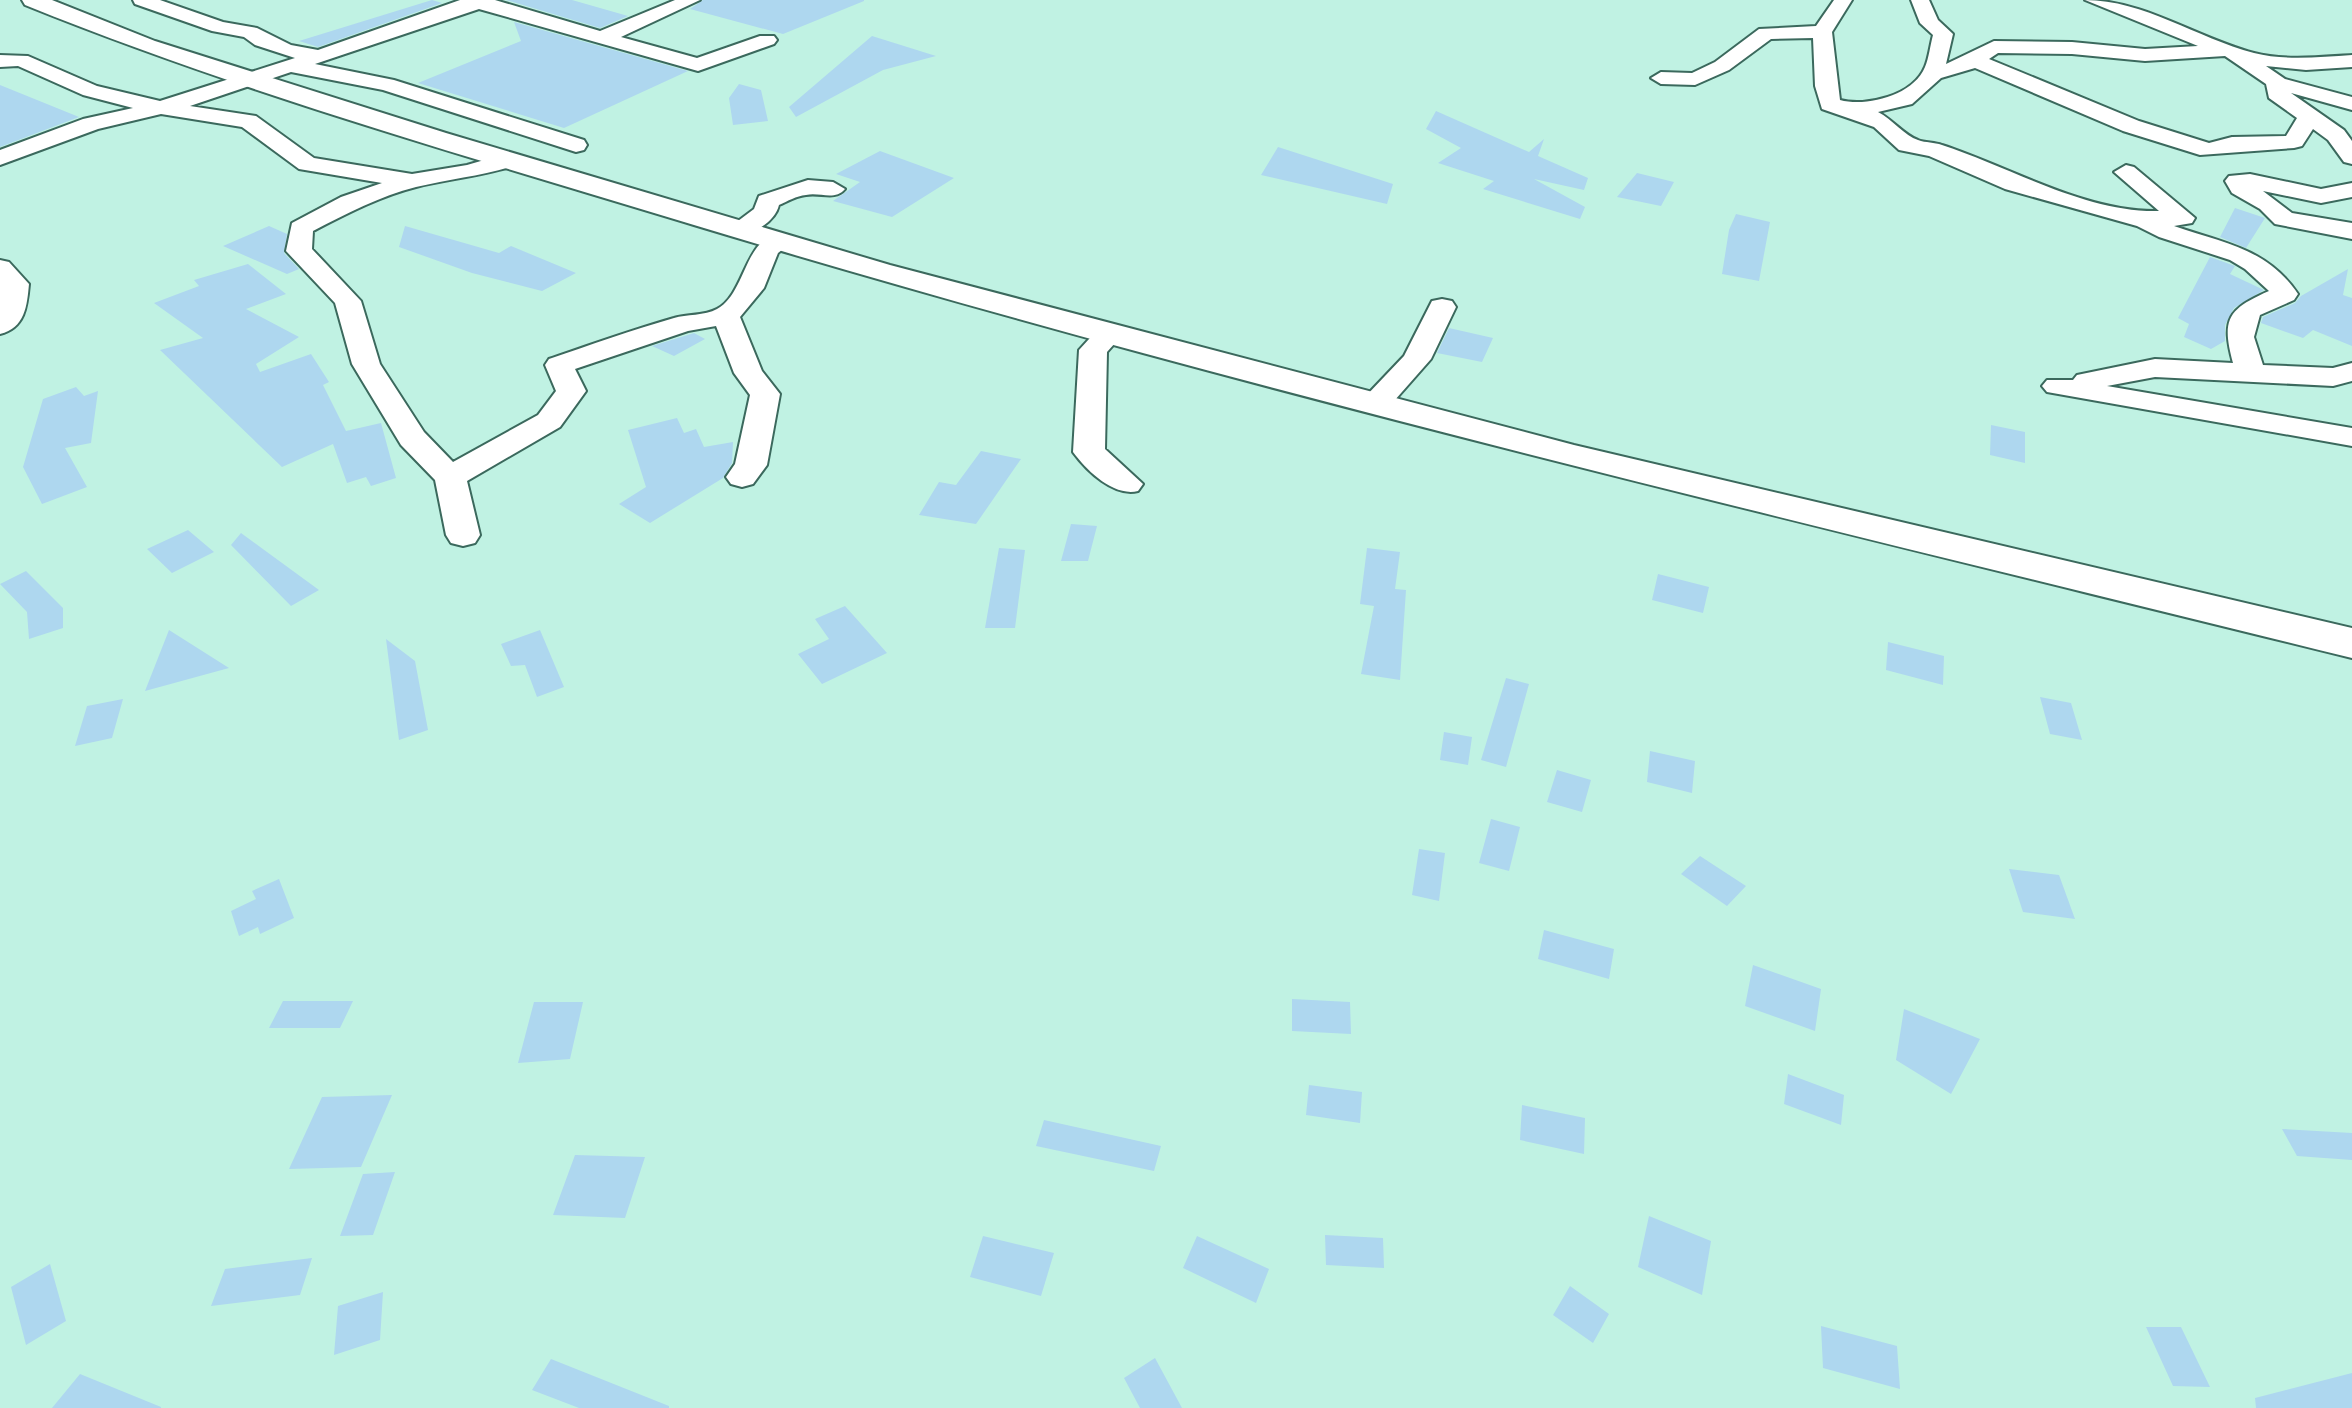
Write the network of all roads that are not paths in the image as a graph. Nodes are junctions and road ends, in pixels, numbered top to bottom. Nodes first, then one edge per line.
1 (33, 0) edge
2 (142, 0) edge
3 (691, 0) edge
4 (1843, 0) edge
5 (1920, 0) edge
6 (2094, 0) edge
7 (478, 1) edge
8 (1822, 32) junction
9 (601, 38) junction
10 (767, 40) dead end
11 (2226, 51) junction
12 (319, 56) junction
13 (1974, 60) junction
14 (0, 61) edge
15 (2352, 61) edge
16 (290, 66) junction
17 (1934, 73) junction
18 (1661, 78) dead end
19 (248, 79) junction
20 (2276, 81) junction
21 (2352, 104) edge
22 (161, 108) junction
23 (1857, 111) junction
24 (2310, 115) junction
25 (2185, 142) junction
26 (576, 145) dead end
27 (2118, 145) dead end
28 (2352, 157) edge
29 (0, 158) edge
30 (505, 161) junction
31 (2196, 164) junction
32 (2126, 172) dead end
33 (412, 181) junction
34 (2237, 181) junction
35 (833, 189) dead end
36 (2352, 190) edge
37 (2138, 219) junction
38 (2284, 219) junction
39 (738, 230) junction
40 (2352, 231) edge
41 (780, 241) junction
42 (0, 268) edge
43 (2269, 270) junction
44 (1442, 307) dead end
45 (726, 316) junction
46 (0, 326) edge
47 (1110, 333) junction
48 (2250, 371) junction
49 (2352, 372) edge
50 (1376, 403) junction
51 (2352, 437) edge
52 (450, 477) junction
53 (742, 477) dead end
54 (1127, 484) dead end
55 (463, 535) dead end
56 (2352, 643) edge

1 - 19 main road
2 - 12 street
3 - 9 street
4 - 8 street
5 - 17 street
6 - 11 street
7 - 9 street
7 - 12 street
8 - 18 street
8 - 23 street
9 - 10 street
11 - 13 street
11 - 15 street
11 - 20 street
12 - 16 street
13 - 17 street
13 - 25 street
14 - 22 street
16 - 19 street
16 - 26 street
17 - 23 street
19 - 22 street
19 - 30 main road
20 - 21 street
20 - 24 street
22 - 29 street
22 - 33 street
23 - 37 street
24 - 25 street
24 - 28 street
25 - 31 street
27 - 31 street
30 - 33 street
30 - 39 main road
31 - 34 street
32 - 37 street
33 - 52 street
34 - 36 street
34 - 38 street
35 - 39 street
37 - 43 street
38 - 40 street
38 - 43 street
39 - 41 main road
41 - 45 street
41 - 47 main road
42 - 46 street
43 - 48 street
44 - 50 street
45 - 52 street
45 - 53 street
47 - 50 main road
47 - 54 street
48 - 49 street
48 - 51 street
50 - 56 main road
52 - 55 street

